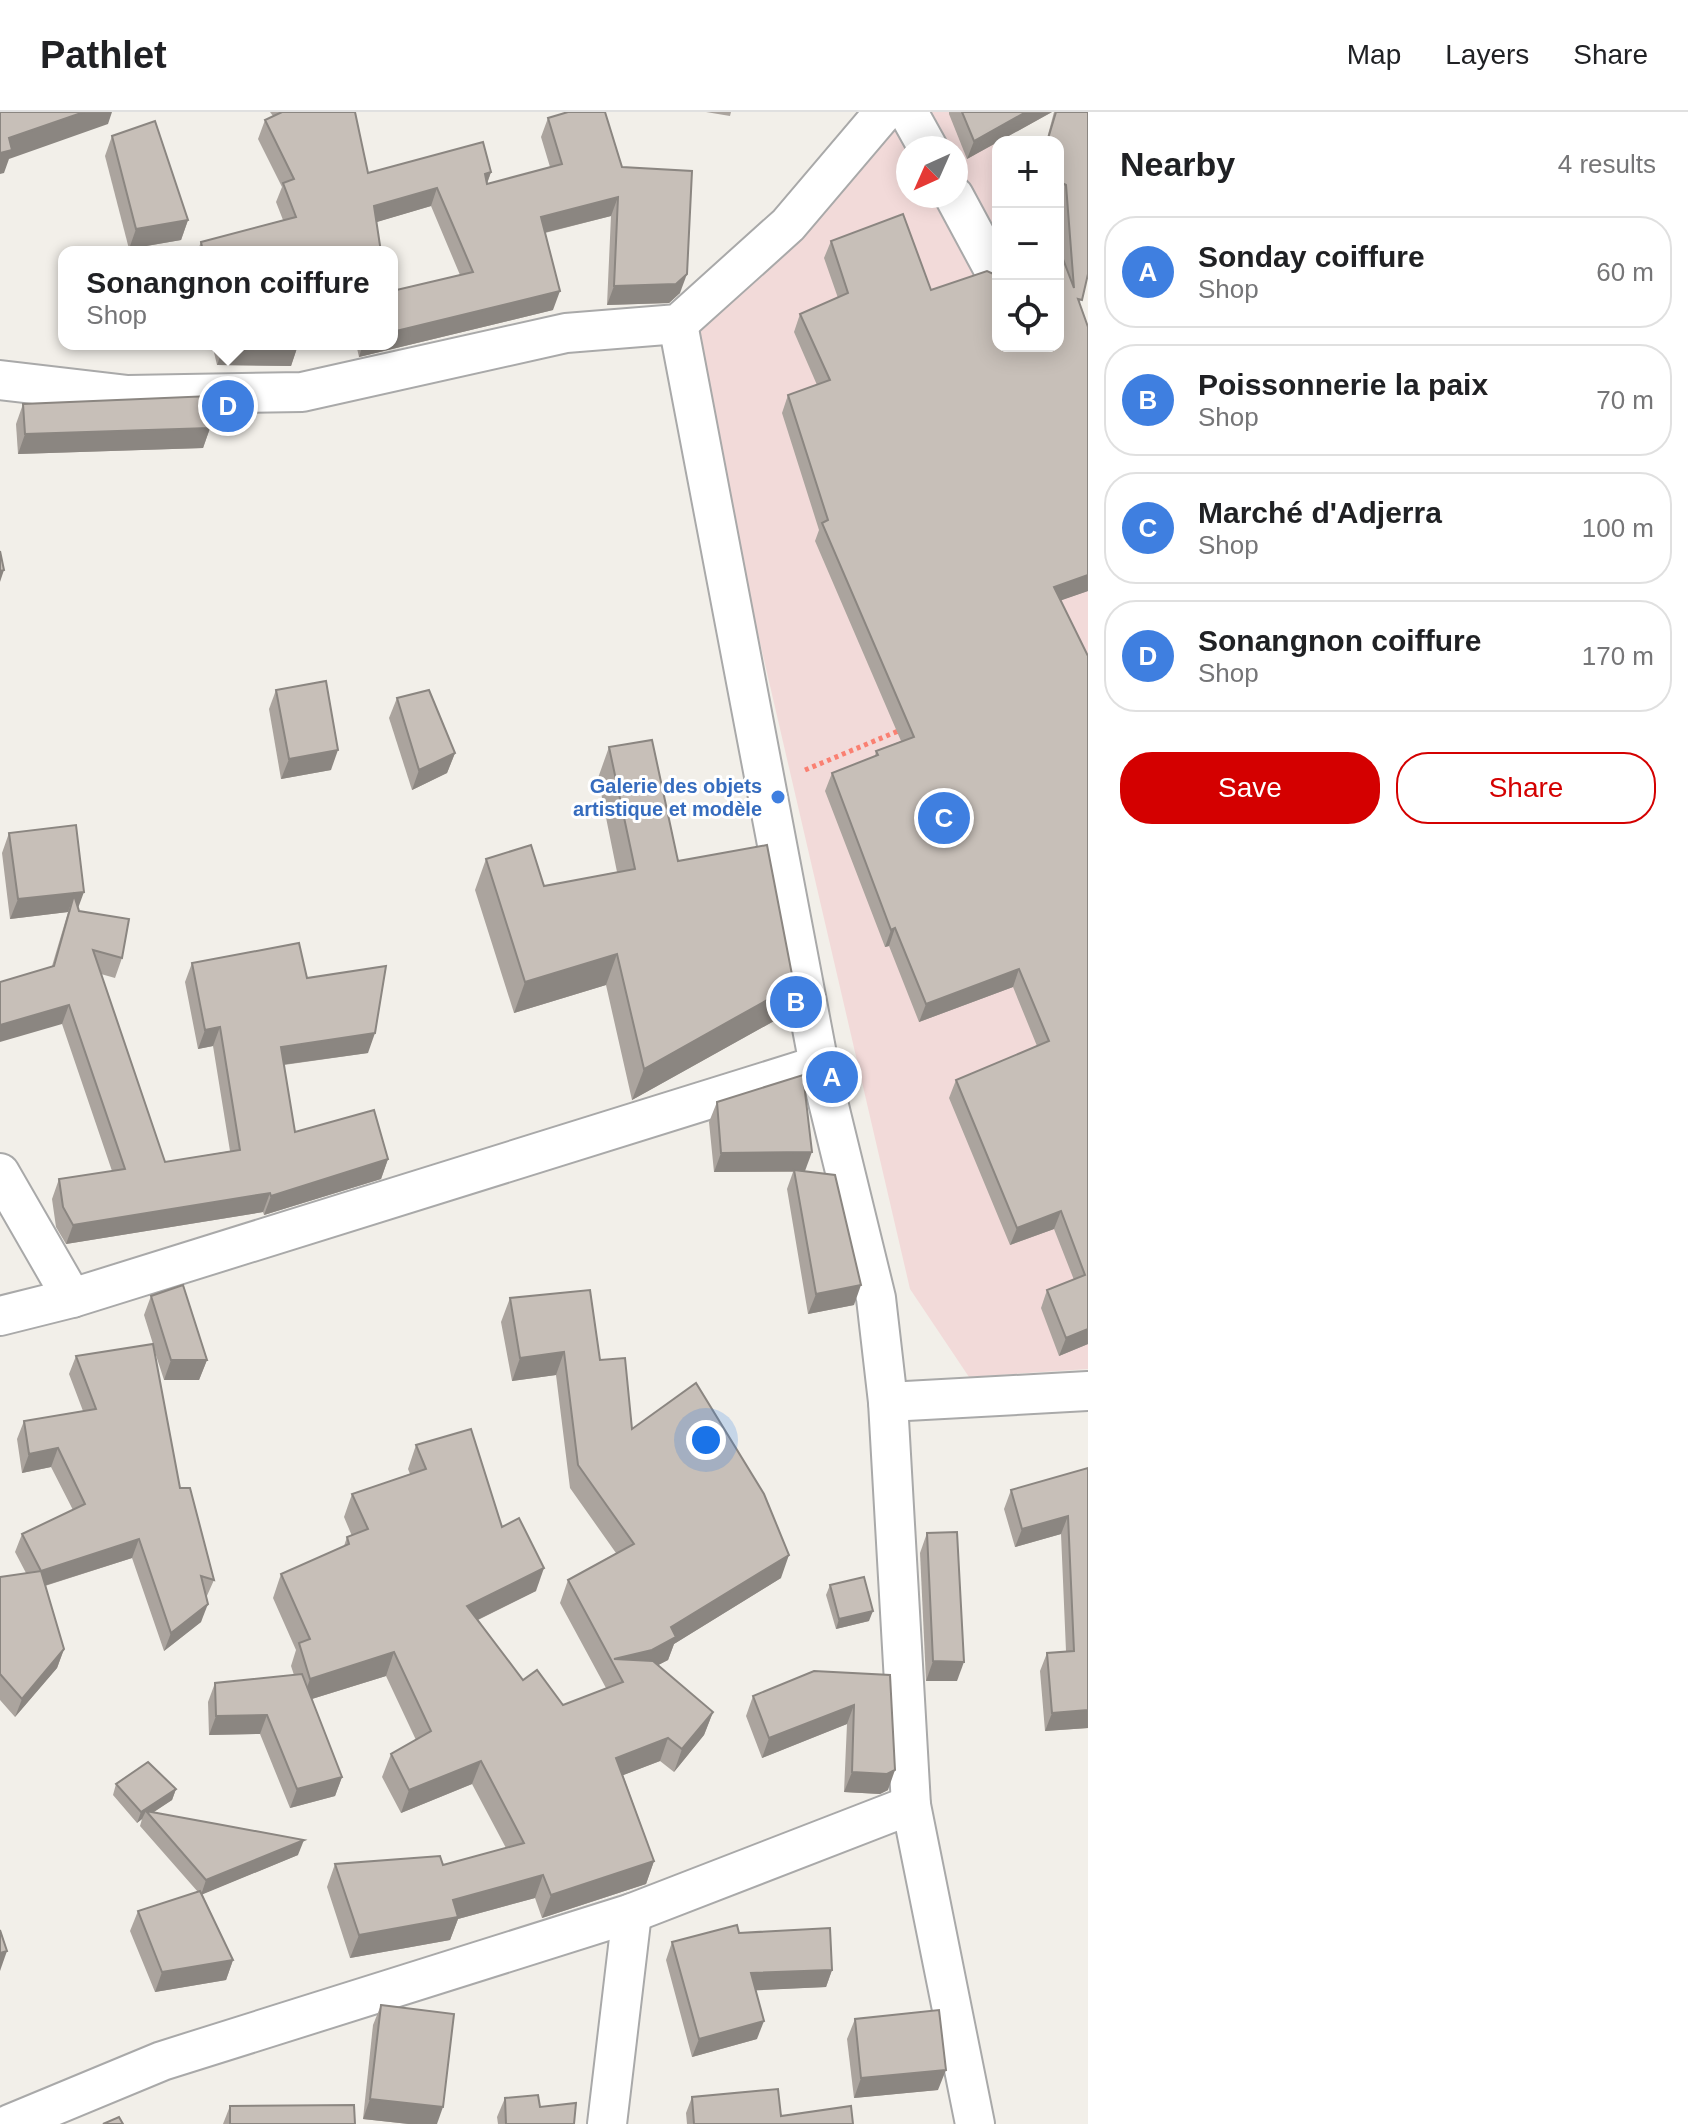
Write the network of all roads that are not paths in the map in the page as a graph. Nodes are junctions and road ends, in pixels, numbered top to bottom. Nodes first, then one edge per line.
1 (884, 112) edge
2 (908, 112) edge
3 (921, 136) edge
4 (960, 208) edge
5 (992, 267) edge
6 (678, 324) junction
7 (0, 380) edge
8 (819, 1065) junction
9 (0, 1173) edge
10 (72, 1298) junction
11 (0, 1316) edge
12 (1088, 1391) edge
13 (888, 1402) junction
14 (911, 1805) junction
15 (632, 1913) junction
16 (10, 2124) edge
17 (607, 2124) edge
18 (975, 2124) edge

1 - 6 street
2 - 3 street
4 - 5 street
6 - 7 street
6 - 8 street
8 - 10 street
8 - 13 street
9 - 10 street
10 - 11 street
12 - 13 street
13 - 14 street
14 - 15 street
14 - 18 street
15 - 16 street
15 - 17 street

